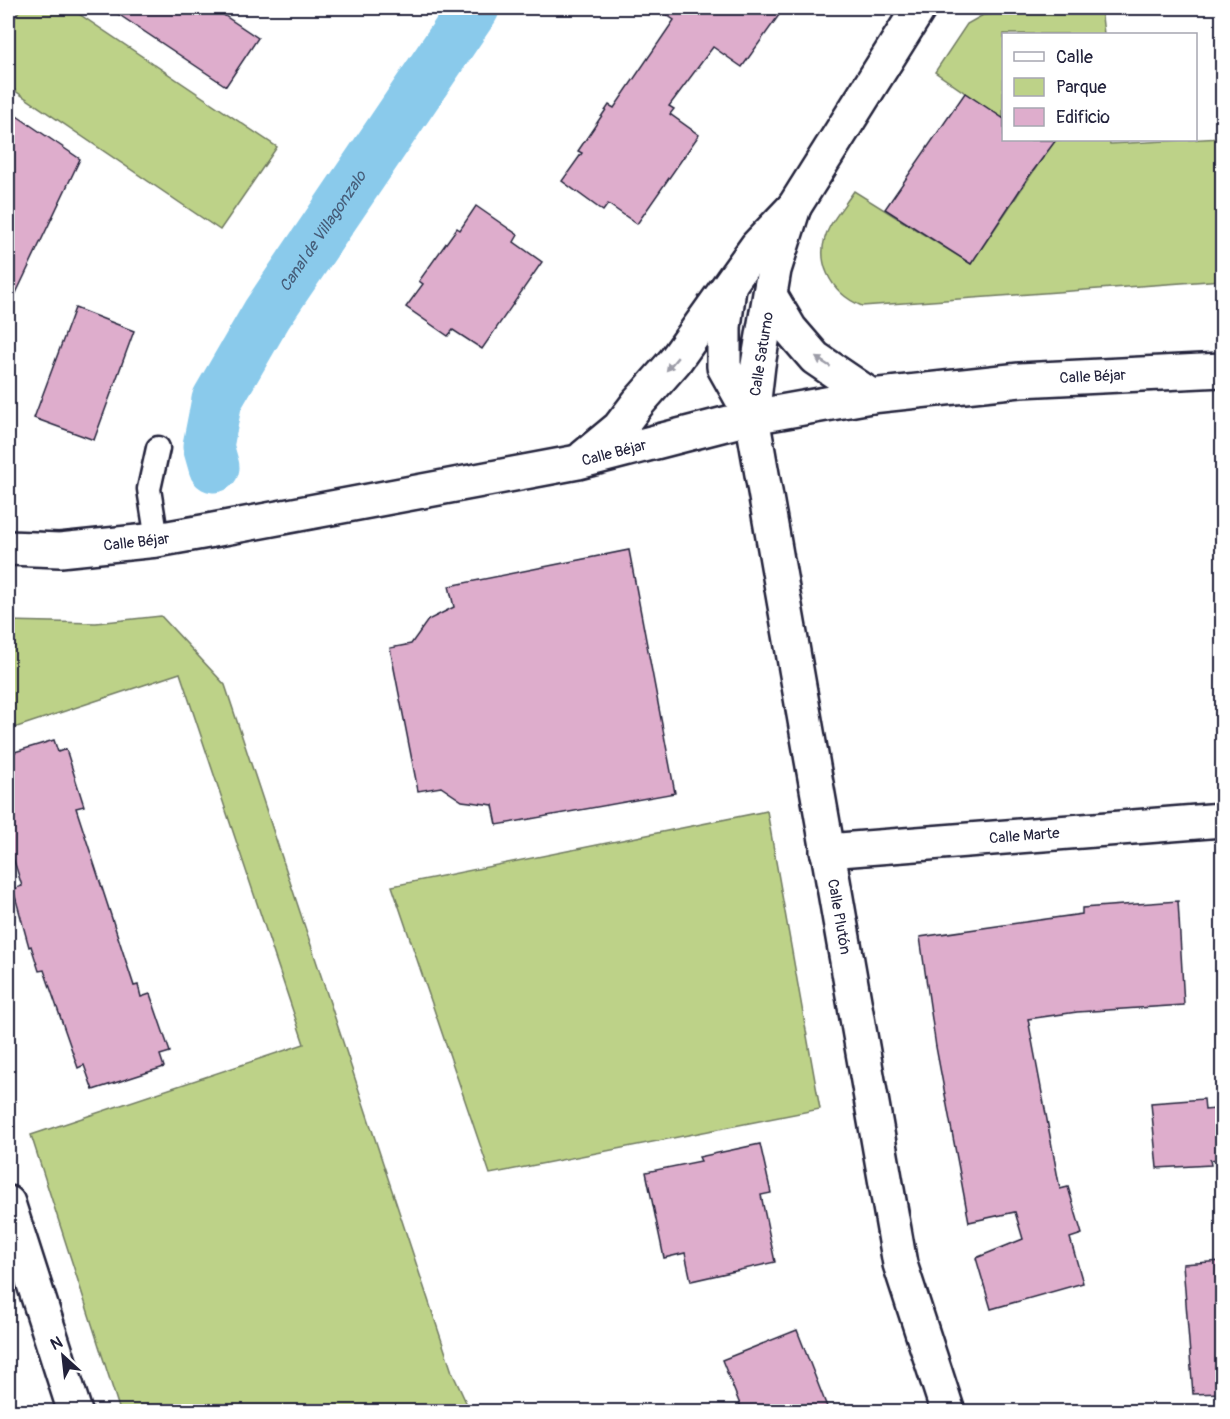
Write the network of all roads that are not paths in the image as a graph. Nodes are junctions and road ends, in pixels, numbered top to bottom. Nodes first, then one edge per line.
1 (919, 8) edge
2 (794, 207) junction
3 (729, 286) junction
4 (771, 297) junction
5 (1222, 370) edge
6 (871, 396) junction
7 (752, 417) junction
8 (158, 448) dead end
9 (578, 462) junction
10 (157, 540) junction
11 (8, 548) edge
12 (1222, 820) edge
13 (827, 851) junction
14 (8, 1203) edge
15 (75, 1412) edge
16 (948, 1412) edge

1 - 2 street, Calle Saturno
2 - 3 street, Calle Saturno
2 - 4 street, Calle Saturno
3 - 7 street, Calle Saturno
3 -> 9 street, Calle Saturno
6 -> 4 street, Calle Saturno
4 - 7 street, Calle Saturno
5 - 6 street, Calle Béjar
6 - 7 street, Calle Béjar
7 - 9 street, Calle Béjar
7 - 13 street, Calle Plutón
8 - 10 lane
9 - 10 street, Calle Béjar
10 - 11 street, Calle Béjar
12 - 13 street, Calle Marte
13 - 16 street, Calle Plutón
14 - 15 street

